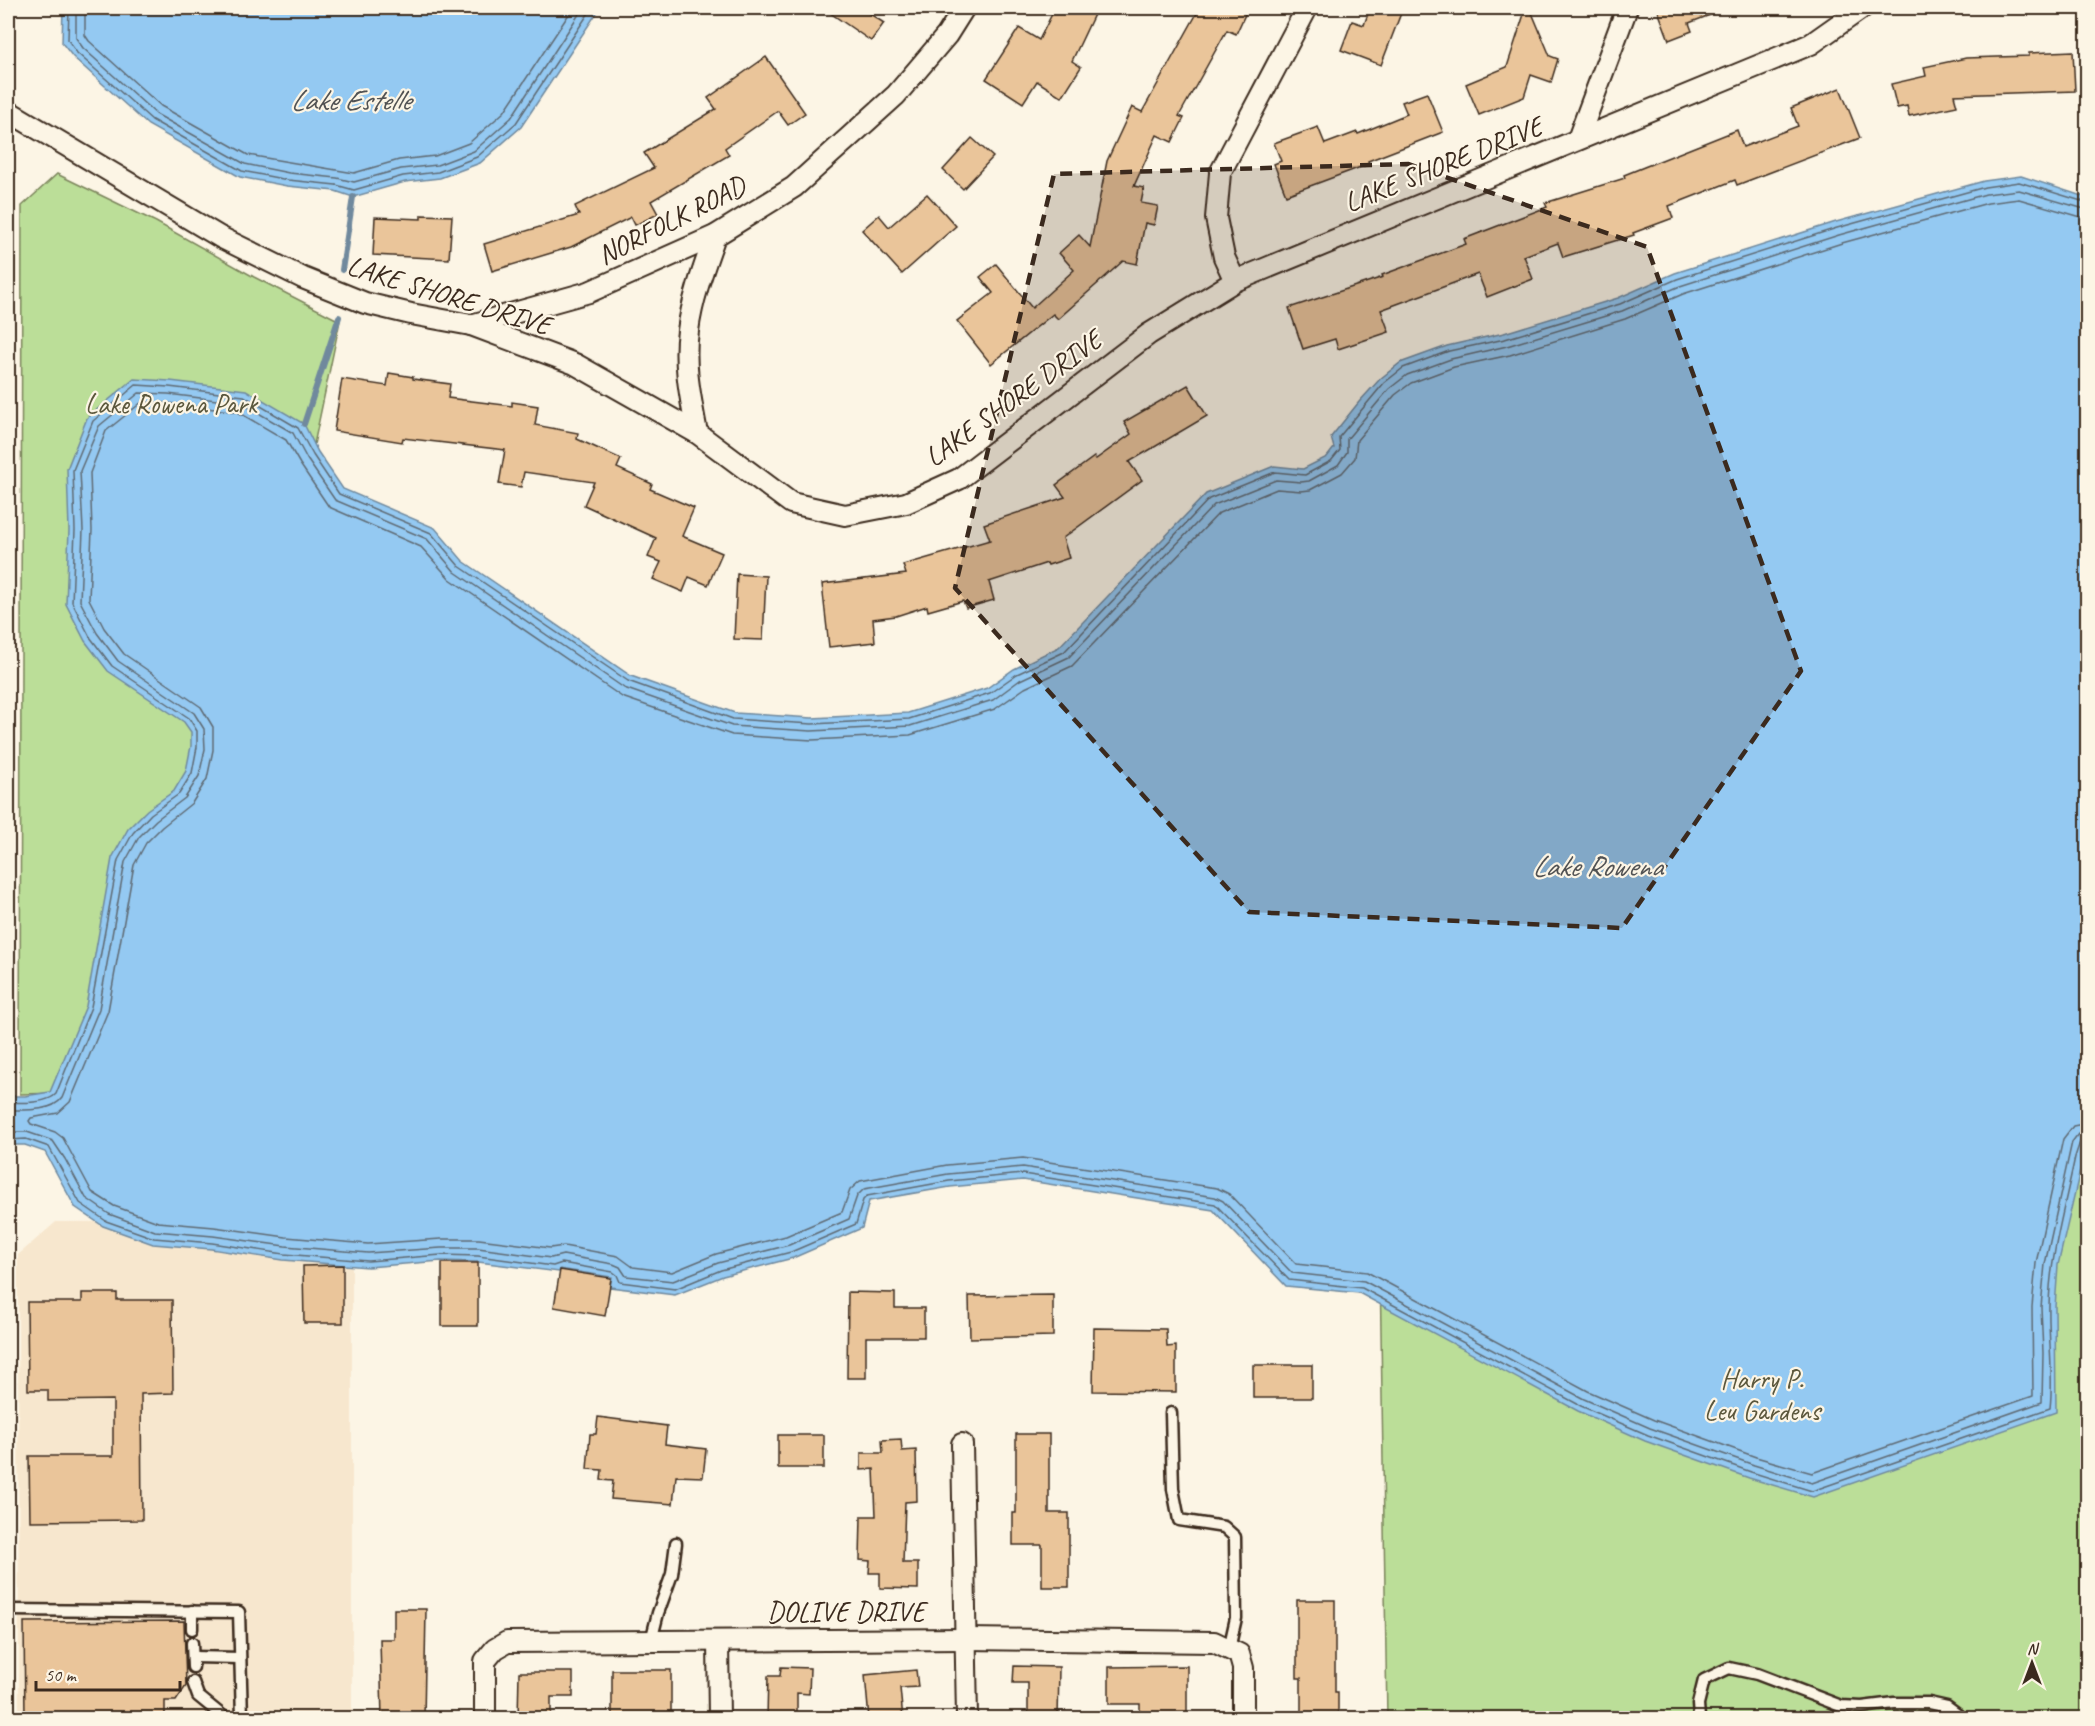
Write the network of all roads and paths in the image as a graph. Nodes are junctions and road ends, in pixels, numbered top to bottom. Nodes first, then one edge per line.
1 (964, 8) edge
2 (1307, 8) edge
3 (1627, 8) edge
4 (1862, 8) edge
5 (8, 111) edge
6 (1578, 139) junction
7 (715, 236) junction
8 (1235, 281) junction
9 (471, 325) junction
10 (697, 433) junction
11 (1171, 1413) dead end
12 (962, 1444) dead end
13 (675, 1543) dead end
14 (8, 1610) edge
15 (192, 1611) junction
16 (192, 1629) dead end
17 (966, 1639) junction
18 (651, 1641) junction
19 (718, 1641) junction
20 (192, 1643) dead end
21 (1222, 1645) junction
22 (240, 1658) junction
23 (193, 1682) dead end
24 (225, 1719) edge
25 (242, 1719) edge
26 (485, 1719) edge
27 (719, 1719) edge
28 (967, 1719) edge
29 (1243, 1719) edge
30 (1699, 1719) edge
31 (1962, 1719) edge

1 - 7 street, NORFOLK ROAD
2 - 8 street
3 - 6 street
4 - 6 street, LAKE SHORE DRIVE
5 - 9 street, LAKE SHORE DRIVE
6 - 8 street, LAKE SHORE DRIVE
7 - 9 street, NORFOLK ROAD
7 - 10 street
8 - 10 street, LAKE SHORE DRIVE
9 - 10 street, LAKE SHORE DRIVE
11 - 21 lane
12 - 17 street
13 - 18 lane
14 - 15 lane
15 - 16 lane
15 - 22 lane
17 - 19 street, DOLIVE DRIVE
17 - 21 street, DOLIVE DRIVE
17 - 28 street
18 - 19 street, DOLIVE DRIVE
18 - 26 street, DOLIVE DRIVE
19 - 27 street
20 - 22 lane
21 - 29 street
22 - 25 lane
23 - 24 lane
30 - 31 lane

